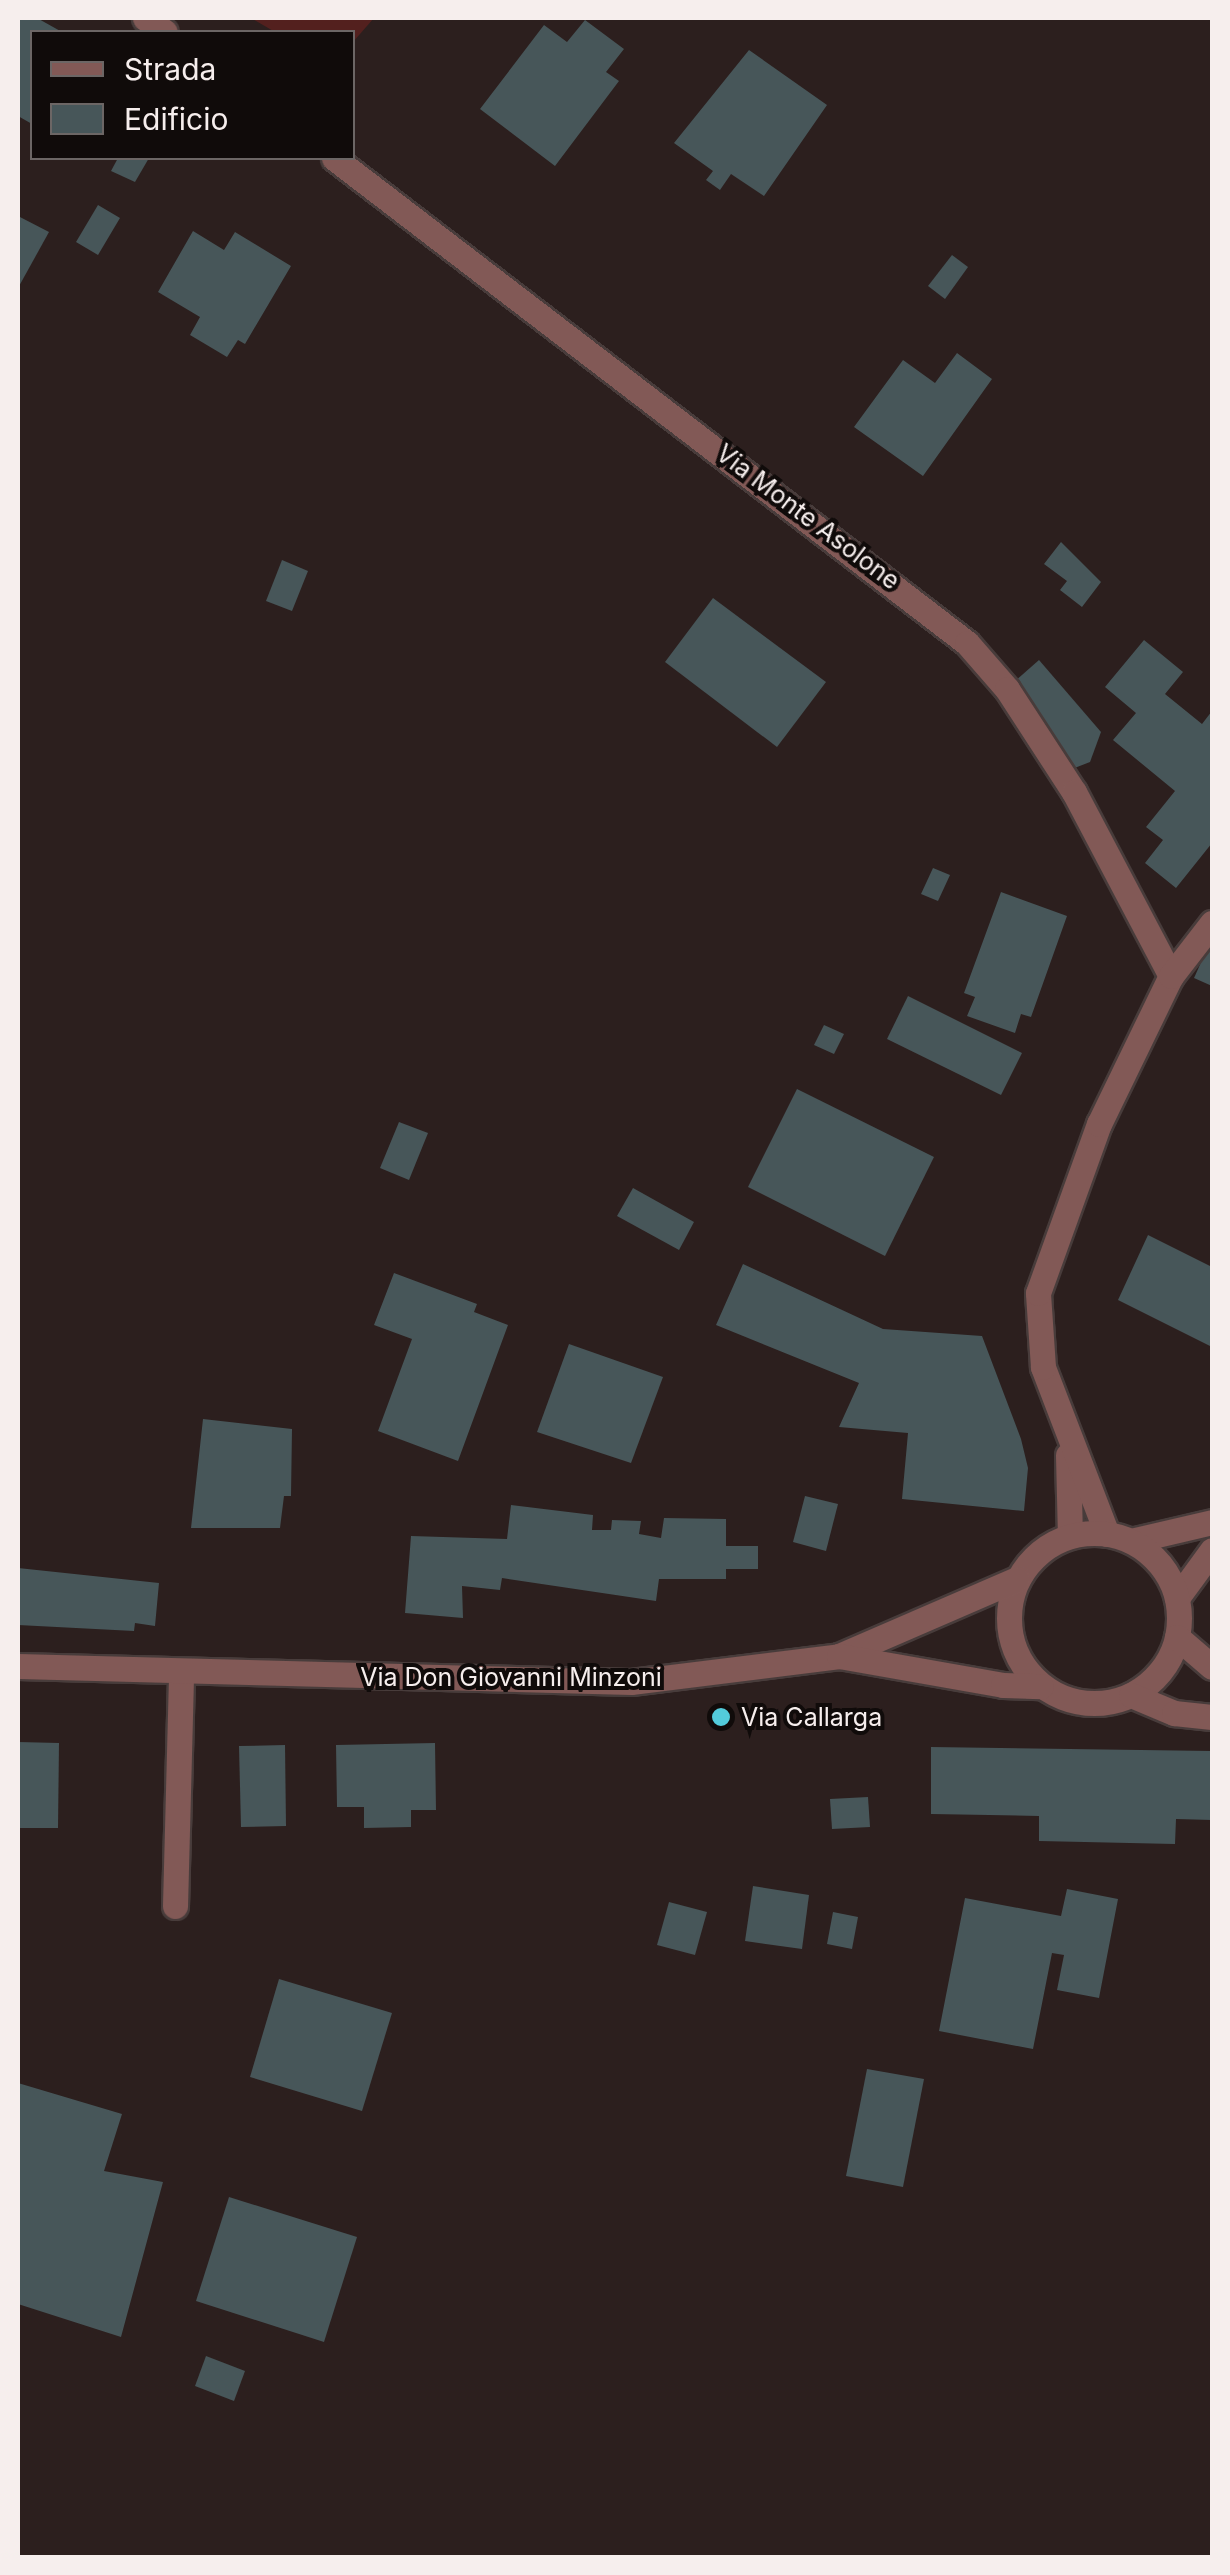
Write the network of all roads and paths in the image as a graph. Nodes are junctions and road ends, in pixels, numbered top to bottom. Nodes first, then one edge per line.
1 (337, 160) edge
2 (1212, 923) edge
3 (1171, 976) junction
4 (1067, 1440) junction
5 (1212, 1522) edge
6 (1070, 1536) junction
7 (1119, 1538) junction
8 (1212, 1550) edge
9 (1017, 1579) junction
10 (1176, 1598) junction
11 (1177, 1638) junction
12 (838, 1656) junction
13 (18, 1666) edge
14 (1212, 1667) edge
15 (182, 1672) junction
16 (1041, 1686) junction
17 (1131, 1696) junction
18 (1212, 1718) edge
19 (175, 1906) dead end

1 - 3 street, Via Monte Asolone
2 - 3 street
3 - 4 street
4 - 6 street
4 - 7 street
5 - 7 street
6 - 7 street
6 - 9 street
7 - 10 street
8 - 10 street
9 - 12 street
9 - 16 street
10 - 11 street
11 - 14 street
11 - 17 street
12 - 15 street, Via Don Giovanni Minzoni
12 - 16 street
13 - 15 street, Via Don Giovanni Minzoni
15 - 19 street
16 - 17 street
17 - 18 street

